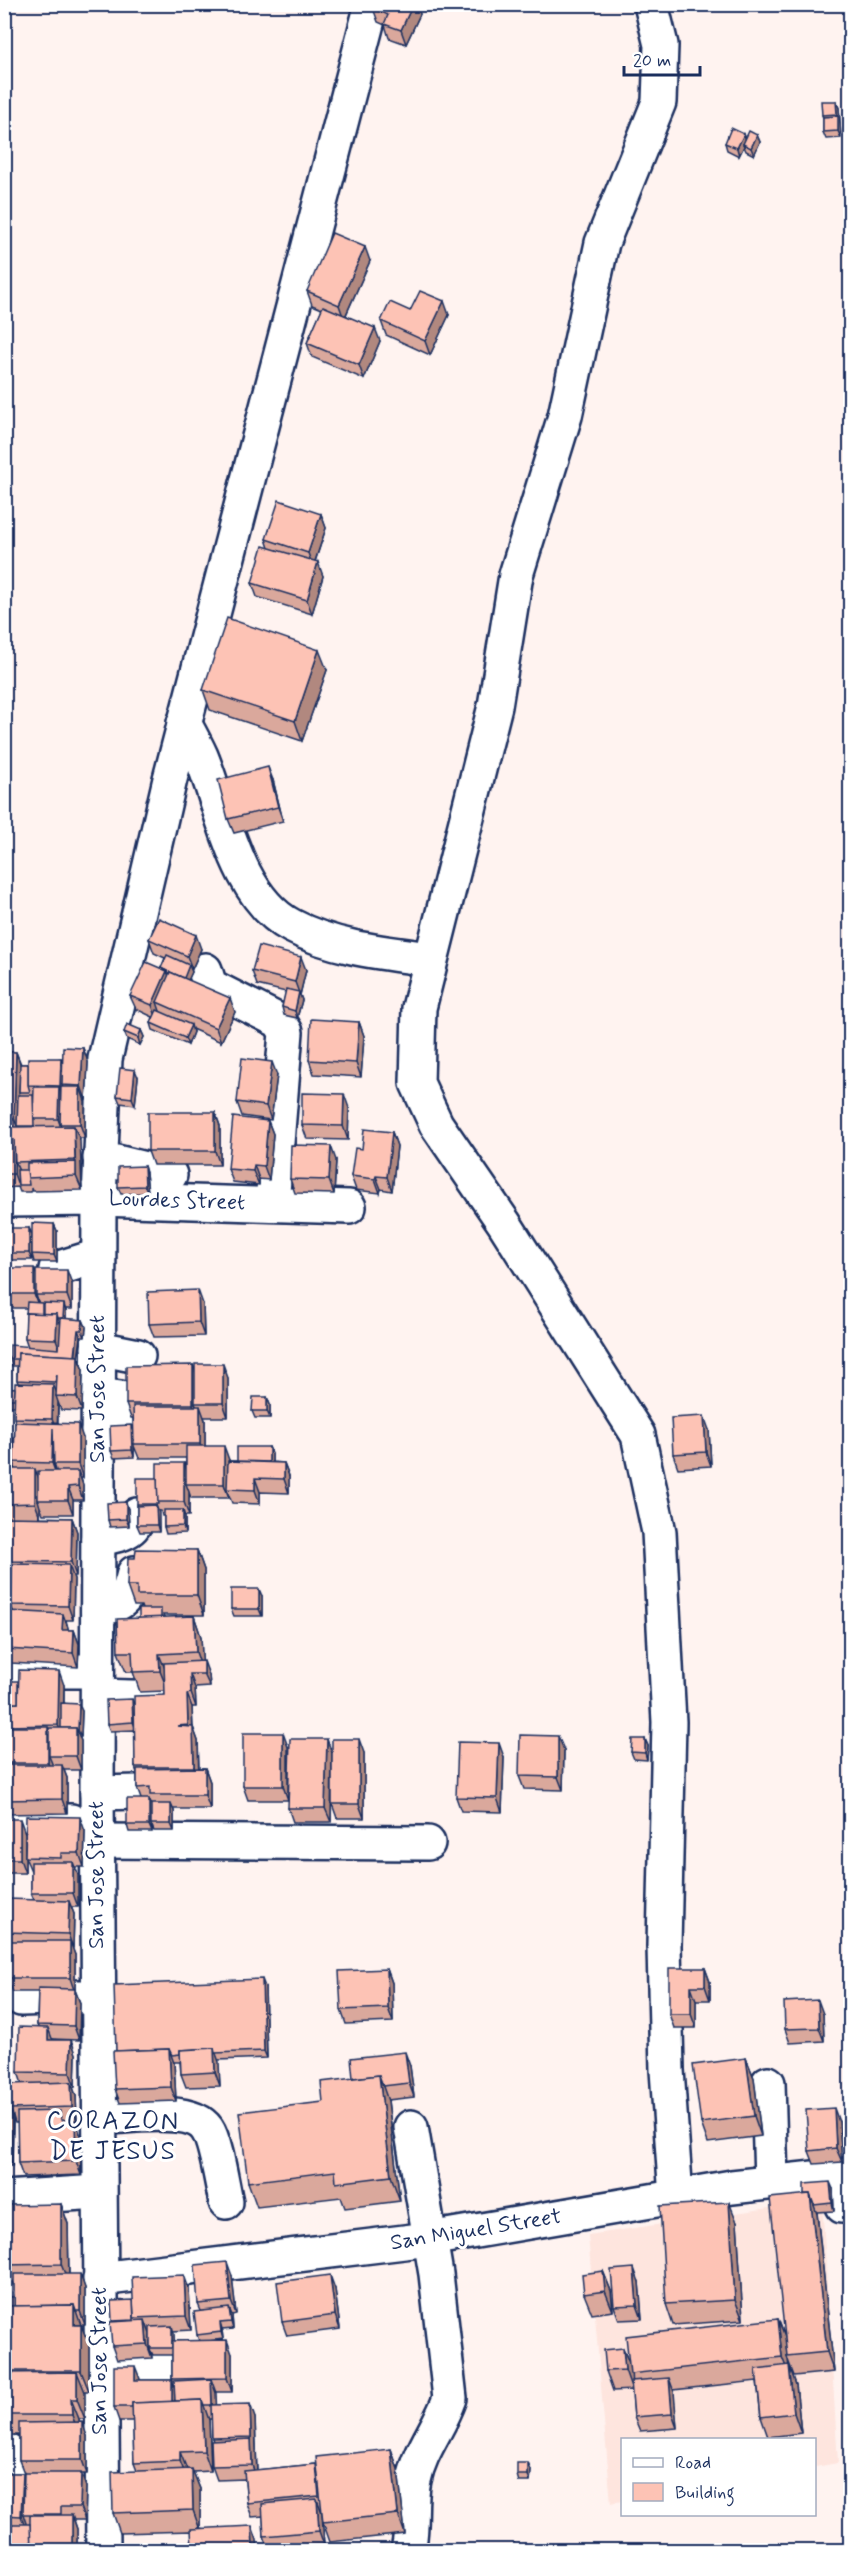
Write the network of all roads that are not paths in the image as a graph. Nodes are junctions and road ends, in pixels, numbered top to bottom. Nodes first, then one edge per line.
1 (372, 4) edge
2 (651, 4) edge
3 (184, 723) junction
4 (430, 959) junction
5 (205, 970) dead end
6 (100, 1158) junction
7 (170, 1174) dead end
8 (99, 1199) junction
9 (4, 1200) edge
10 (272, 1204) junction
11 (349, 1207) dead end
12 (98, 1256) junction
13 (56, 1269) edge
14 (98, 1348) junction
15 (138, 1356) dead end
16 (137, 1515) edge
17 (98, 1539) junction
18 (134, 1574) edge
19 (98, 1610) junction
20 (7, 1671) dead end
21 (98, 1683) junction
22 (162, 1698) edge
23 (139, 1792) edge
24 (97, 1818) junction
25 (4, 1823) edge
26 (428, 1843) dead end
27 (98, 1996) junction
28 (21, 1999) dead end
29 (768, 2083) dead end
30 (66, 2092) edge
31 (99, 2105) junction
32 (411, 2127) dead end
33 (844, 2175) edge
34 (771, 2181) junction
35 (99, 2192) junction
36 (676, 2197) junction
37 (4, 2198) edge
38 (226, 2202) dead end
39 (850, 2207) edge
40 (429, 2240) junction
41 (100, 2279) junction
42 (100, 2368) junction
43 (170, 2371) edge
44 (4, 2449) edge
45 (101, 2482) junction
46 (103, 2550) edge
47 (408, 2550) edge

1 - 3 street, San Jose Street
2 - 4 street
3 - 4 street
3 - 6 street, San Jose Street
4 - 36 street
5 - 10 street
6 - 7 street
6 - 8 street, San Jose Street
8 - 9 street, Lourdes Street
8 - 10 street, Lourdes Street
8 - 12 street, San Jose Street
10 - 11 street, Lourdes Street
12 - 13 street
12 - 14 street, San Jose Street
14 - 15 street
14 - 17 street, San Jose Street
16 - 17 street
17 - 19 street, San Jose Street
18 - 19 street
19 - 21 street, San Jose Street
20 - 21 street
21 - 22 street
21 - 24 street, San Jose Street
23 - 24 street
24 - 25 street
24 - 26 street
24 - 27 street, San Jose Street
27 - 28 street
27 - 31 street, San Jose Street
29 - 34 street
30 - 31 street
31 - 35 street, San Jose Street
31 - 38 street
32 - 40 street
33 - 34 street, San Miguel Street
33 - 39 street
34 - 36 street, San Miguel Street
35 - 37 street
35 - 41 street, San Jose Street
36 - 40 street, San Miguel Street
40 - 41 street, San Miguel Street
40 - 47 street
41 - 42 street, San Jose Street
42 - 43 street
42 - 45 street, San Jose Street
44 - 45 street
45 - 46 street, San Jose Street

